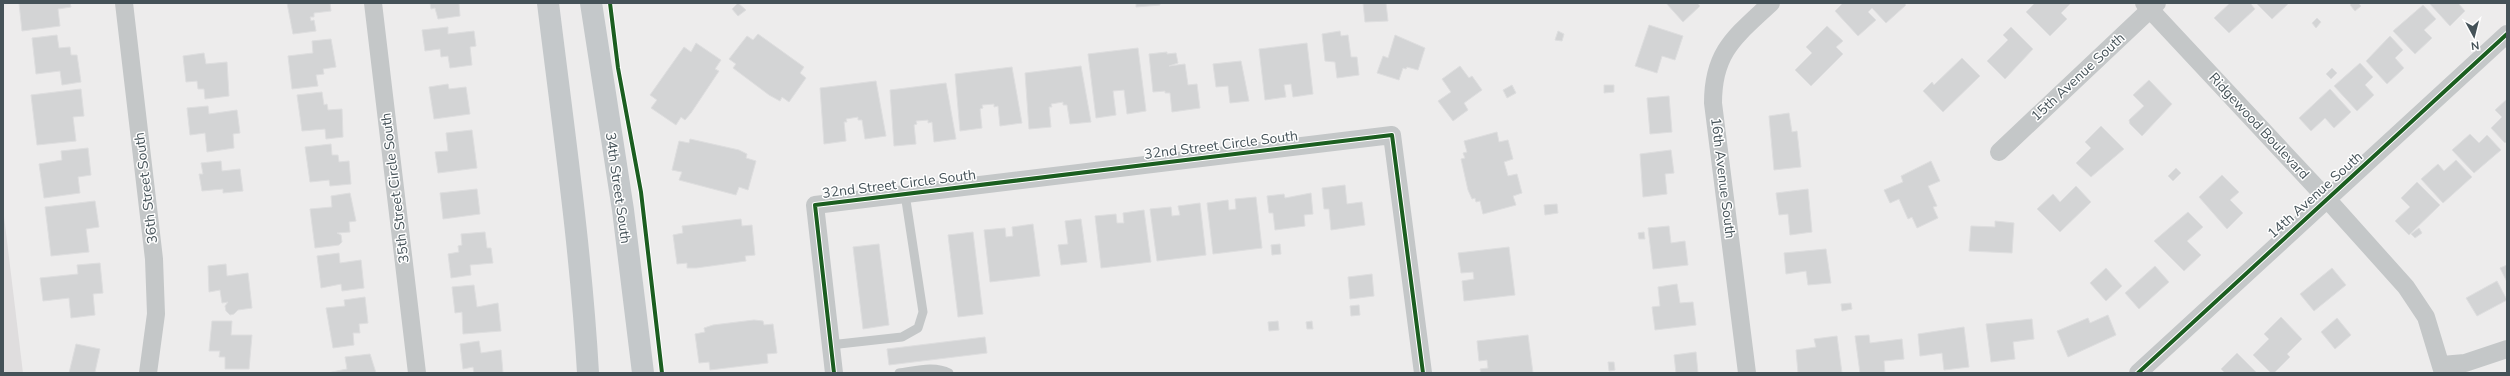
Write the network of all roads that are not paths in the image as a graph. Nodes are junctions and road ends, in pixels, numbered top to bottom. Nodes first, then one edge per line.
1 (124, 3) edge
2 (374, 3) edge
3 (548, 3) edge
4 (591, 3) edge
5 (1771, 3) edge
6 (2150, 5) edge
7 (2507, 34) edge
8 (1998, 152) dead end
9 (905, 194) junction
10 (2328, 199) junction
11 (830, 345) junction
12 (2507, 349) edge
13 (2442, 369) edge
14 (148, 373) edge
15 (417, 373) edge
16 (588, 373) edge
17 (643, 373) edge
18 (834, 373) edge
19 (899, 373) edge
20 (948, 373) edge
21 (1424, 373) edge
22 (1746, 373) edge
23 (2138, 373) edge

1 - 14 street, 36th Street South
2 - 15 street, 35th Street Circle South
3 - 16 main road
4 - 17 main road, 34th Street South
5 - 22 street, 16th Avenue South
6 - 8 street, 15th Avenue South
6 - 10 street, Ridgewood Boulevard
7 - 10 street, 14th Avenue South
9 - 11 lane
9 - 11 street, 32nd Street Circle South
9 - 21 street, 32nd Street Circle South
10 - 13 street, Ridgewood Boulevard
10 - 23 street, 14th Avenue South
11 - 18 street
12 - 13 street
19 - 20 lane

